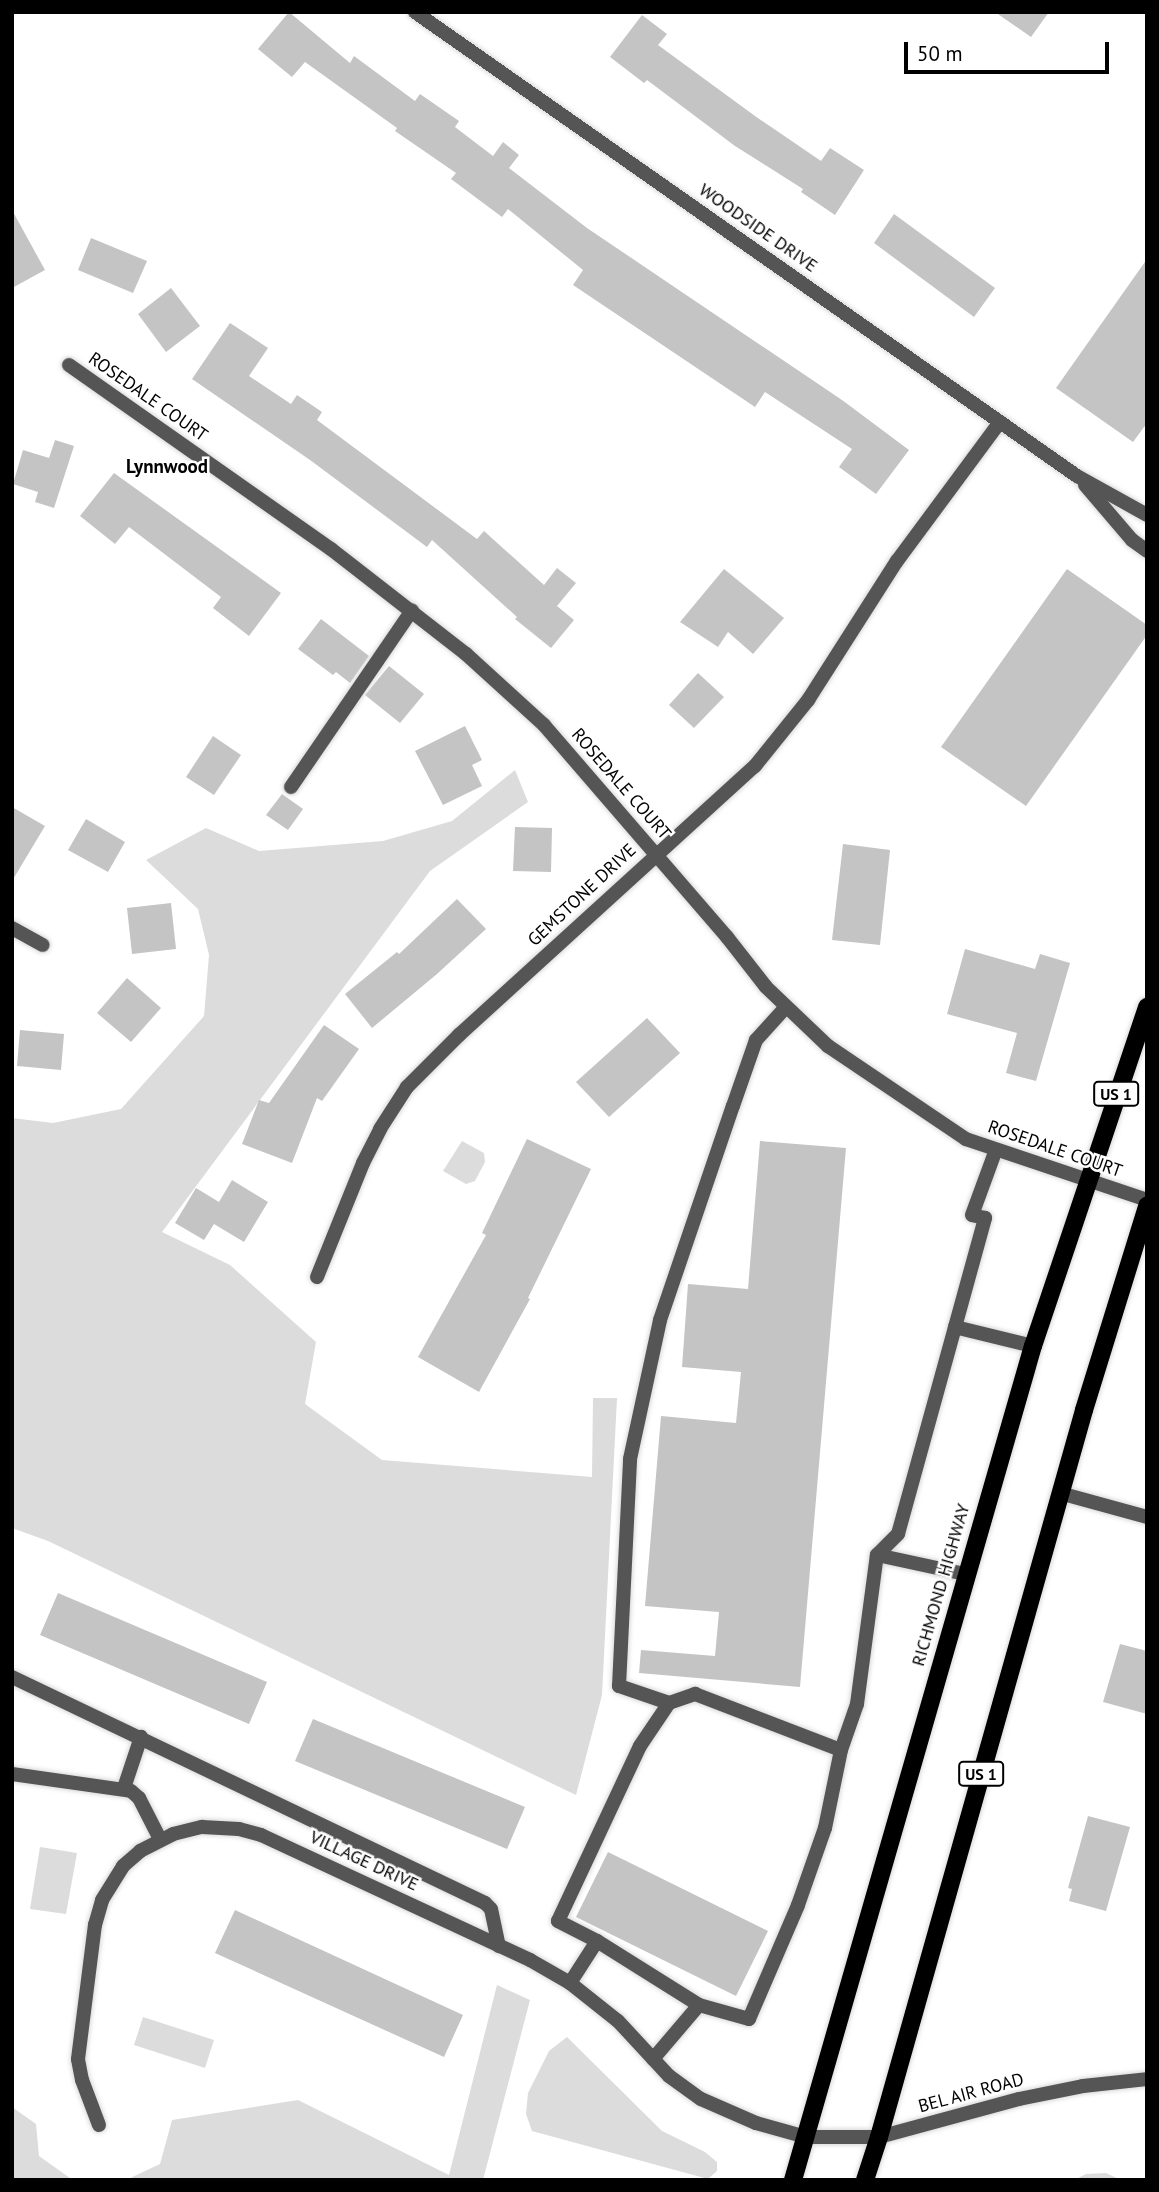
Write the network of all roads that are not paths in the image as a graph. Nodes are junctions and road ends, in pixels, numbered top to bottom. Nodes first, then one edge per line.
1 (415, 12) edge
2 (69, 365) dead end
3 (1000, 422) junction
4 (1077, 476) junction
5 (1147, 515) edge
6 (1147, 551) edge
7 (412, 610) junction
8 (291, 787) dead end
9 (656, 853) junction
10 (12, 928) edge
11 (43, 945) dead end
12 (1147, 1007) edge
13 (785, 1008) junction
14 (995, 1152) junction
15 (1087, 1181) junction
16 (1147, 1200) edge
17 (1147, 1206) edge
18 (317, 1277) dead end
19 (955, 1327) junction
20 (1033, 1346) junction
21 (1060, 1493) junction
22 (1147, 1517) edge
23 (877, 1555) junction
24 (965, 1574) junction
25 (12, 1676) edge
26 (669, 1703) junction
27 (141, 1738) junction
28 (841, 1750) junction
29 (12, 1774) edge
30 (124, 1788) junction
31 (160, 1839) junction
32 (597, 1941) junction
33 (499, 1945) junction
34 (570, 1983) junction
35 (699, 2005) junction
36 (653, 2059) junction
37 (1146, 2079) edge
38 (1147, 2090) edge
39 (99, 2125) dead end
40 (806, 2137) junction
41 (879, 2137) junction
42 (793, 2180) edge
43 (865, 2180) edge

1 - 3 street, WOODSIDE DRIVE
2 - 7 street, ROSEDALE COURT
3 - 4 street, WOODSIDE DRIVE
3 - 9 street, GEMSTONE DRIVE
4 - 5 street, WOODSIDE DRIVE
4 - 6 street, WOODSIDE DRIVE
7 - 8 street
7 - 9 street, ROSEDALE COURT
9 - 13 street, ROSEDALE COURT
9 - 18 street, GEMSTONE DRIVE
10 - 11 street
12 - 15 main road, RICHMOND HIGHWAY / US 1
13 - 14 street, ROSEDALE COURT
13 - 26 street
14 - 15 street, ROSEDALE COURT
14 - 19 street
15 - 16 street, ROSEDALE COURT
15 - 20 main road, RICHMOND HIGHWAY / US 1
17 - 21 main road, US 1
19 - 20 street
19 - 23 street
20 - 24 main road, RICHMOND HIGHWAY / US 1
21 - 22 street
21 - 41 main road, US 1
23 - 24 street
23 - 28 street
24 - 40 main road, RICHMOND HIGHWAY / US 1
25 - 27 street
26 - 28 street
26 - 32 street
27 - 30 street
27 - 33 street
28 - 35 street
29 - 30 street
30 - 31 street
31 - 33 street, VILLAGE DRIVE
31 - 39 street, VILLAGE DRIVE
32 - 34 street
32 - 35 street
33 - 34 street, VILLAGE DRIVE
34 - 36 street, VILLAGE DRIVE
35 - 36 street
36 - 40 street, VILLAGE DRIVE
37 - 38 street
37 - 41 street, BEL AIR ROAD
40 - 41 street, BEL AIR ROAD
40 - 42 main road, RICHMOND HIGHWAY / US 1
41 - 43 main road, US 1

